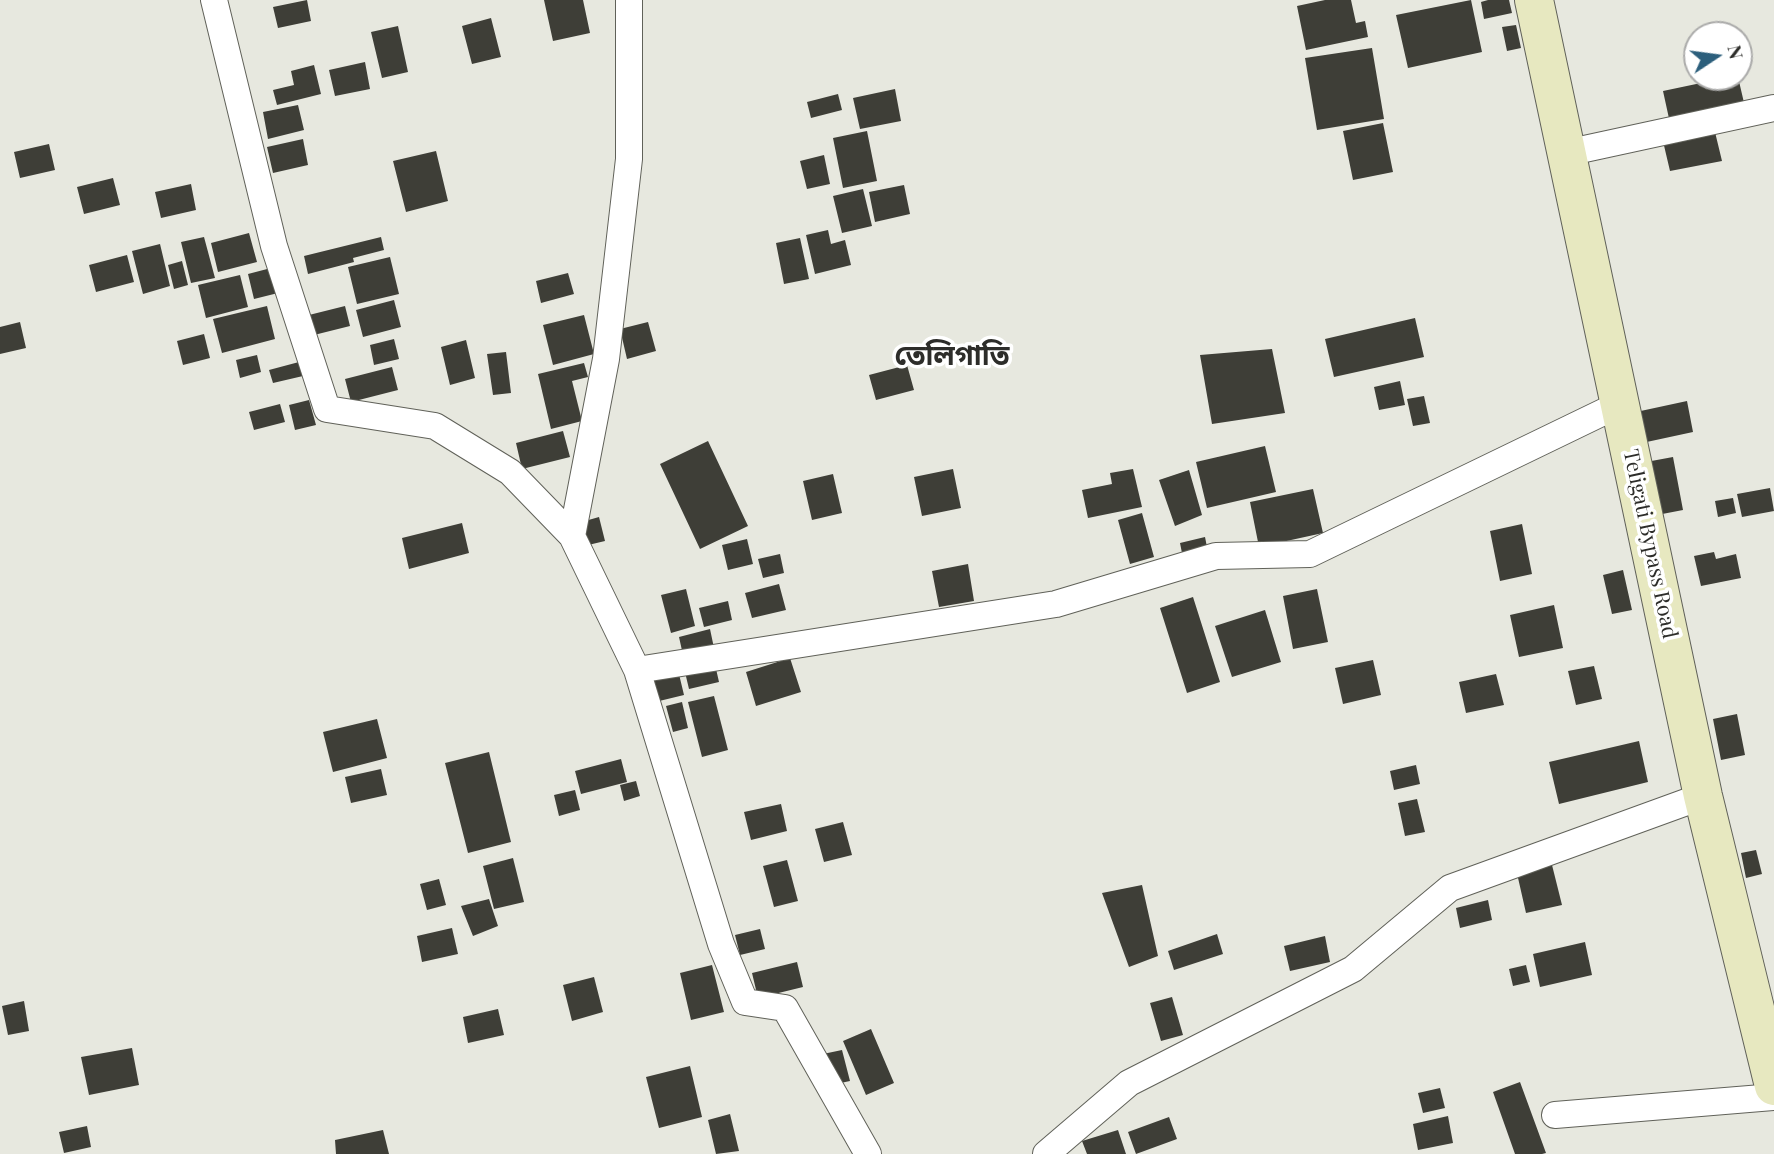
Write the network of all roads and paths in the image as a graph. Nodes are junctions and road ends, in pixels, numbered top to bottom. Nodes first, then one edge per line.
1 (214, 0) edge
2 (629, 0) edge
3 (1534, 0) edge
4 (1774, 108) edge
5 (1566, 153) junction
6 (1620, 404) junction
7 (572, 536) junction
8 (637, 670) junction
9 (1703, 796) junction
10 (1774, 1086) edge
11 (1774, 1097) edge
12 (1555, 1115) dead end
13 (868, 1154) edge
14 (1046, 1154) edge

1 - 7 street
2 - 7 street
3 - 5 main road, Teligati Bypass Road
4 - 5 street
5 - 6 main road, Teligati Bypass Road
6 - 8 street
6 - 9 main road, Teligati Bypass Road
7 - 8 street
8 - 13 street
9 - 10 main road, Teligati Bypass Road
9 - 14 street
11 - 12 street

